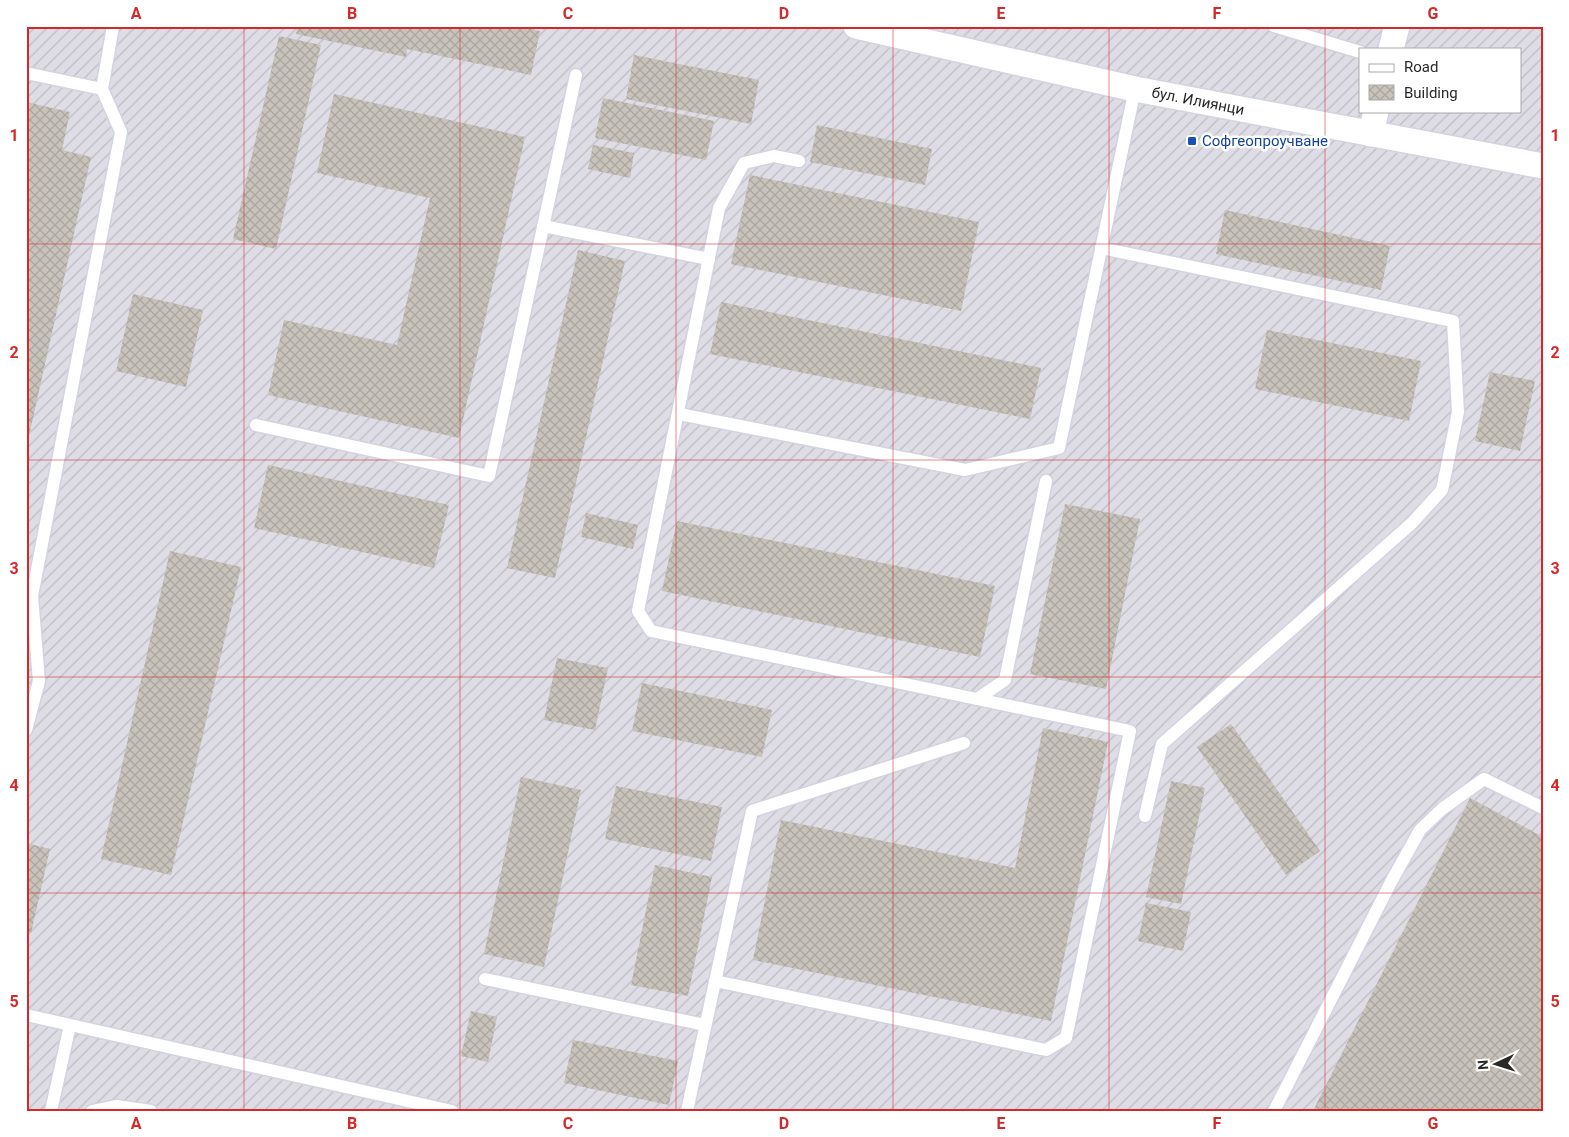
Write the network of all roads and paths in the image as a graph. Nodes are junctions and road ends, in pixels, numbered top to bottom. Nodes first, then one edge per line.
1 (113, 26) edge
2 (856, 26) edge
3 (1274, 26) edge
4 (1397, 26) edge
5 (1391, 48) edge
6 (1359, 52) edge
7 (26, 73) edge
8 (576, 75) dead end
9 (102, 89) junction
10 (1135, 89) junction
11 (1373, 123) edge
12 (799, 161) dead end
13 (1543, 166) edge
14 (543, 226) junction
15 (1101, 248) junction
16 (709, 259) junction
17 (679, 414) junction
18 (256, 425) dead end
19 (1046, 481) dead end
20 (29, 595) edge
21 (977, 699) junction
22 (26, 730) edge
23 (964, 743) dead end
24 (1543, 808) edge
25 (1145, 816) dead end
26 (485, 979) dead end
27 (715, 981) junction
28 (26, 1015) edge
29 (70, 1024) junction
30 (706, 1025) junction
31 (51, 1111) edge
32 (92, 1111) edge
33 (151, 1111) edge
34 (452, 1111) edge
35 (687, 1111) edge
36 (1274, 1111) edge

1 - 9 lane
2 - 10 street, бул. Илиянци
3 - 6 lane
4 - 5 street
7 - 9 lane
8 - 14 lane
9 - 20 lane
10 - 11 street, бул. Илиянци
10 - 15 lane
11 - 13 street, бул. Илиянци
12 - 16 lane
14 - 16 lane
14 - 18 lane
15 - 17 lane
15 - 25 lane
16 - 17 lane
17 - 21 lane
19 - 21 lane
20 - 22 lane
21 - 27 lane
23 - 27 lane
24 - 36 lane
26 - 30 lane
27 - 30 lane
28 - 29 lane
29 - 31 lane
29 - 34 lane
30 - 35 lane
32 - 33 lane

